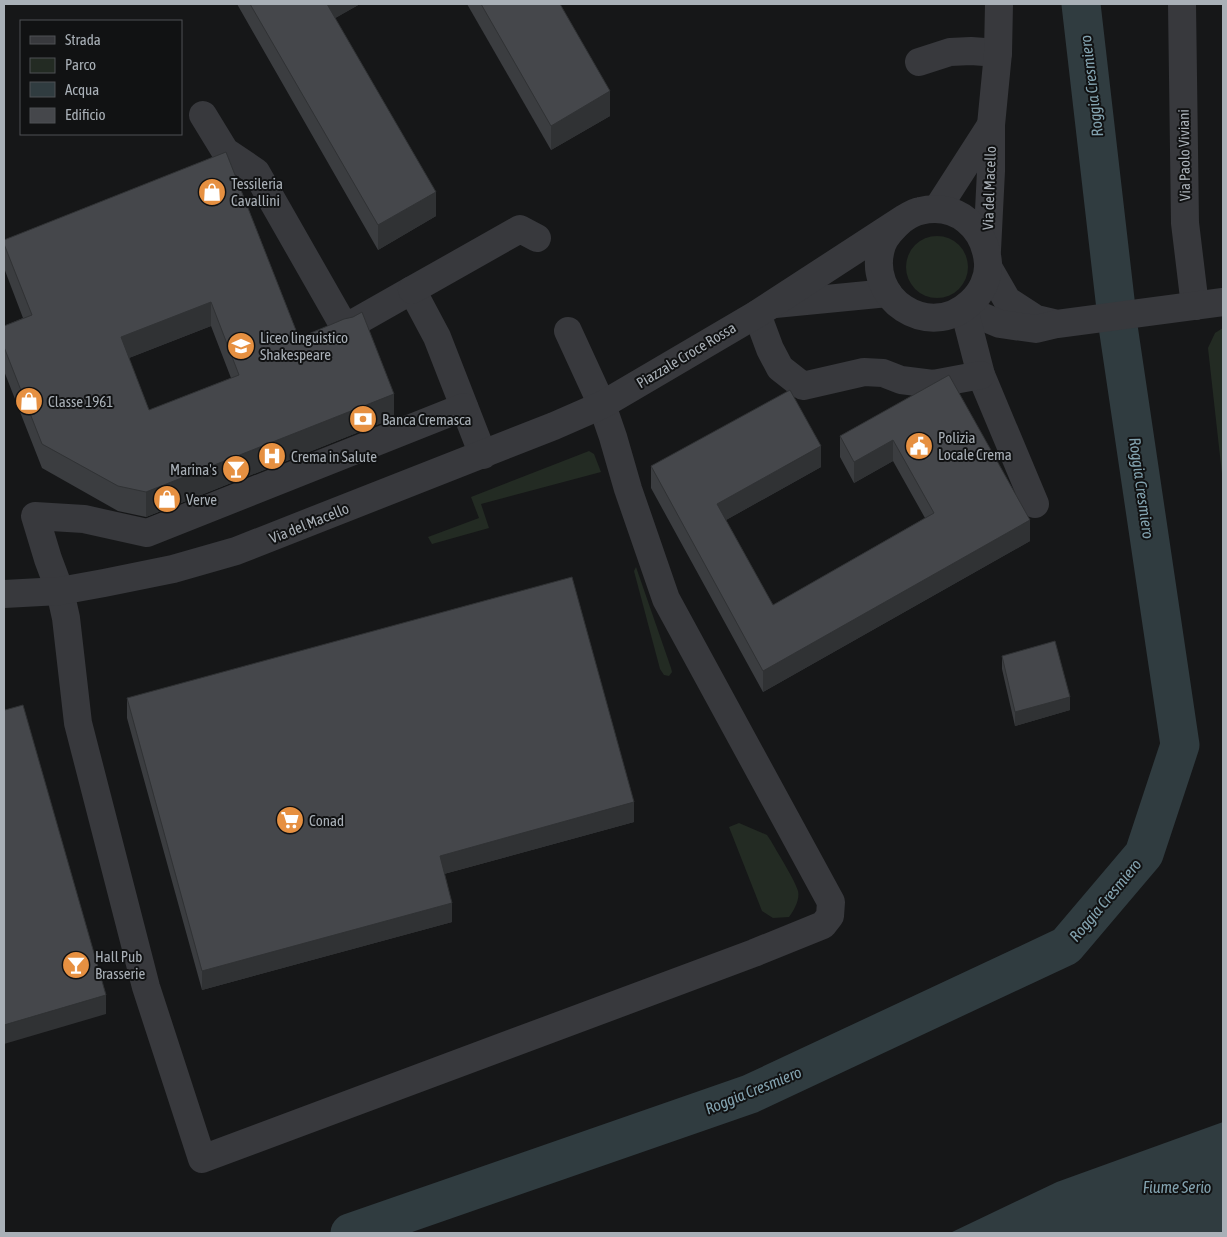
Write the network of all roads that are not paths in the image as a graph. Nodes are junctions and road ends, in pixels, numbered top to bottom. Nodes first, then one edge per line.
1 (998, 4) edge
2 (1182, 4) edge
3 (998, 53) junction
4 (919, 62) dead end
5 (203, 115) dead end
6 (991, 125) junction
7 (937, 209) junction
8 (903, 218) junction
9 (537, 238) dead end
10 (987, 258) junction
11 (412, 290) junction
12 (888, 293) junction
13 (1223, 302) edge
14 (1195, 306) junction
15 (764, 309) junction
16 (964, 309) junction
17 (1057, 324) junction
18 (568, 331) dead end
19 (981, 375) junction
20 (602, 405) junction
21 (464, 407) junction
22 (483, 455) junction
23 (1035, 504) dead end
24 (60, 591) junction
25 (4, 594) edge

1 - 3 street, Via del Macello
2 - 14 street, Via Paolo Viviani
3 - 4 street
3 - 6 street, Via del Macello
5 - 11 street
6 - 7 street, Via del Macello
6 - 10 street, Via del Macello
7 - 8 street, Piazzale Croce Rossa
7 - 10 street, Piazzale Croce Rossa
8 - 12 street
8 - 15 street, Piazzale Croce Rossa
9 - 11 street
10 - 16 street
10 - 17 street
11 - 21 street
12 - 15 street, Piazzale Croce Rossa
12 - 16 street
13 - 14 street
14 - 17 street
15 - 19 street
15 - 20 street, Piazzale Croce Rossa
16 - 17 street
16 - 19 street
18 - 20 street
19 - 23 street
20 - 22 street, Via del Macello
20 - 24 street
21 - 22 street
21 - 24 street
22 - 24 street, Via del Macello
24 - 25 street, Via del Macello

